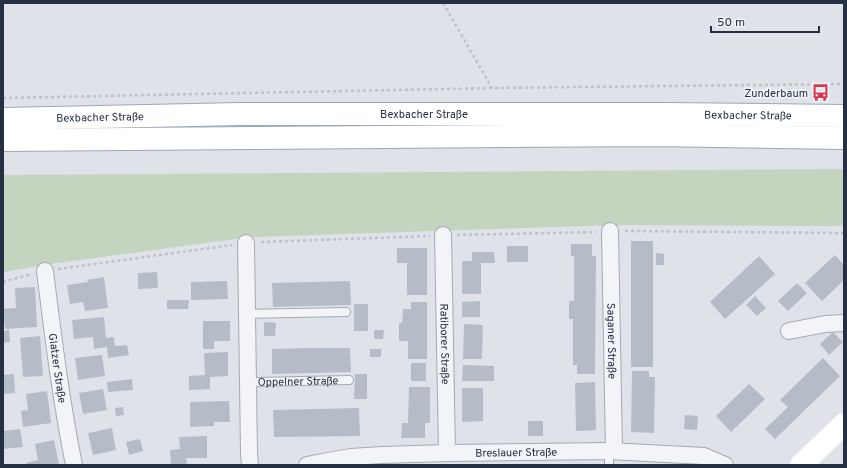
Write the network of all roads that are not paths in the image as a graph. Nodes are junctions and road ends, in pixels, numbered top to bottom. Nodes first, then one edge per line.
1 (844, 116) edge
2 (3, 119) edge
3 (844, 138) edge
4 (3, 140) edge
5 (610, 231) road end
6 (443, 235) road end
7 (246, 243) road end
8 (45, 271) road end
9 (346, 312) dead end
10 (247, 314) junction
11 (844, 323) edge
12 (789, 331) dead end
13 (349, 380) dead end
14 (248, 382) junction
15 (844, 424) edge
16 (447, 453) junction
17 (610, 456) edge
18 (74, 465) edge
19 (250, 465) edge
20 (307, 465) edge
21 (725, 465) edge
22 (800, 465) edge

1 - 2 main road, Bexbacher Straße
3 - 4 main road, Bexbacher Straße
5 - 17 street, Saganer Straße
6 - 16 street, Ratiborer Straße
7 - 10 street, Oppelner Straße
8 - 18 street, Glatzer Straße
9 - 10 lane
10 - 14 street, Oppelner Straße
11 - 12 street
13 - 14 lane, Oppelner Straße
14 - 19 street, Oppelner Straße
15 - 22 main road
16 - 17 street, Breslauer Straße
16 - 20 street, Breslauer Straße
17 - 21 street, Breslauer Straße

